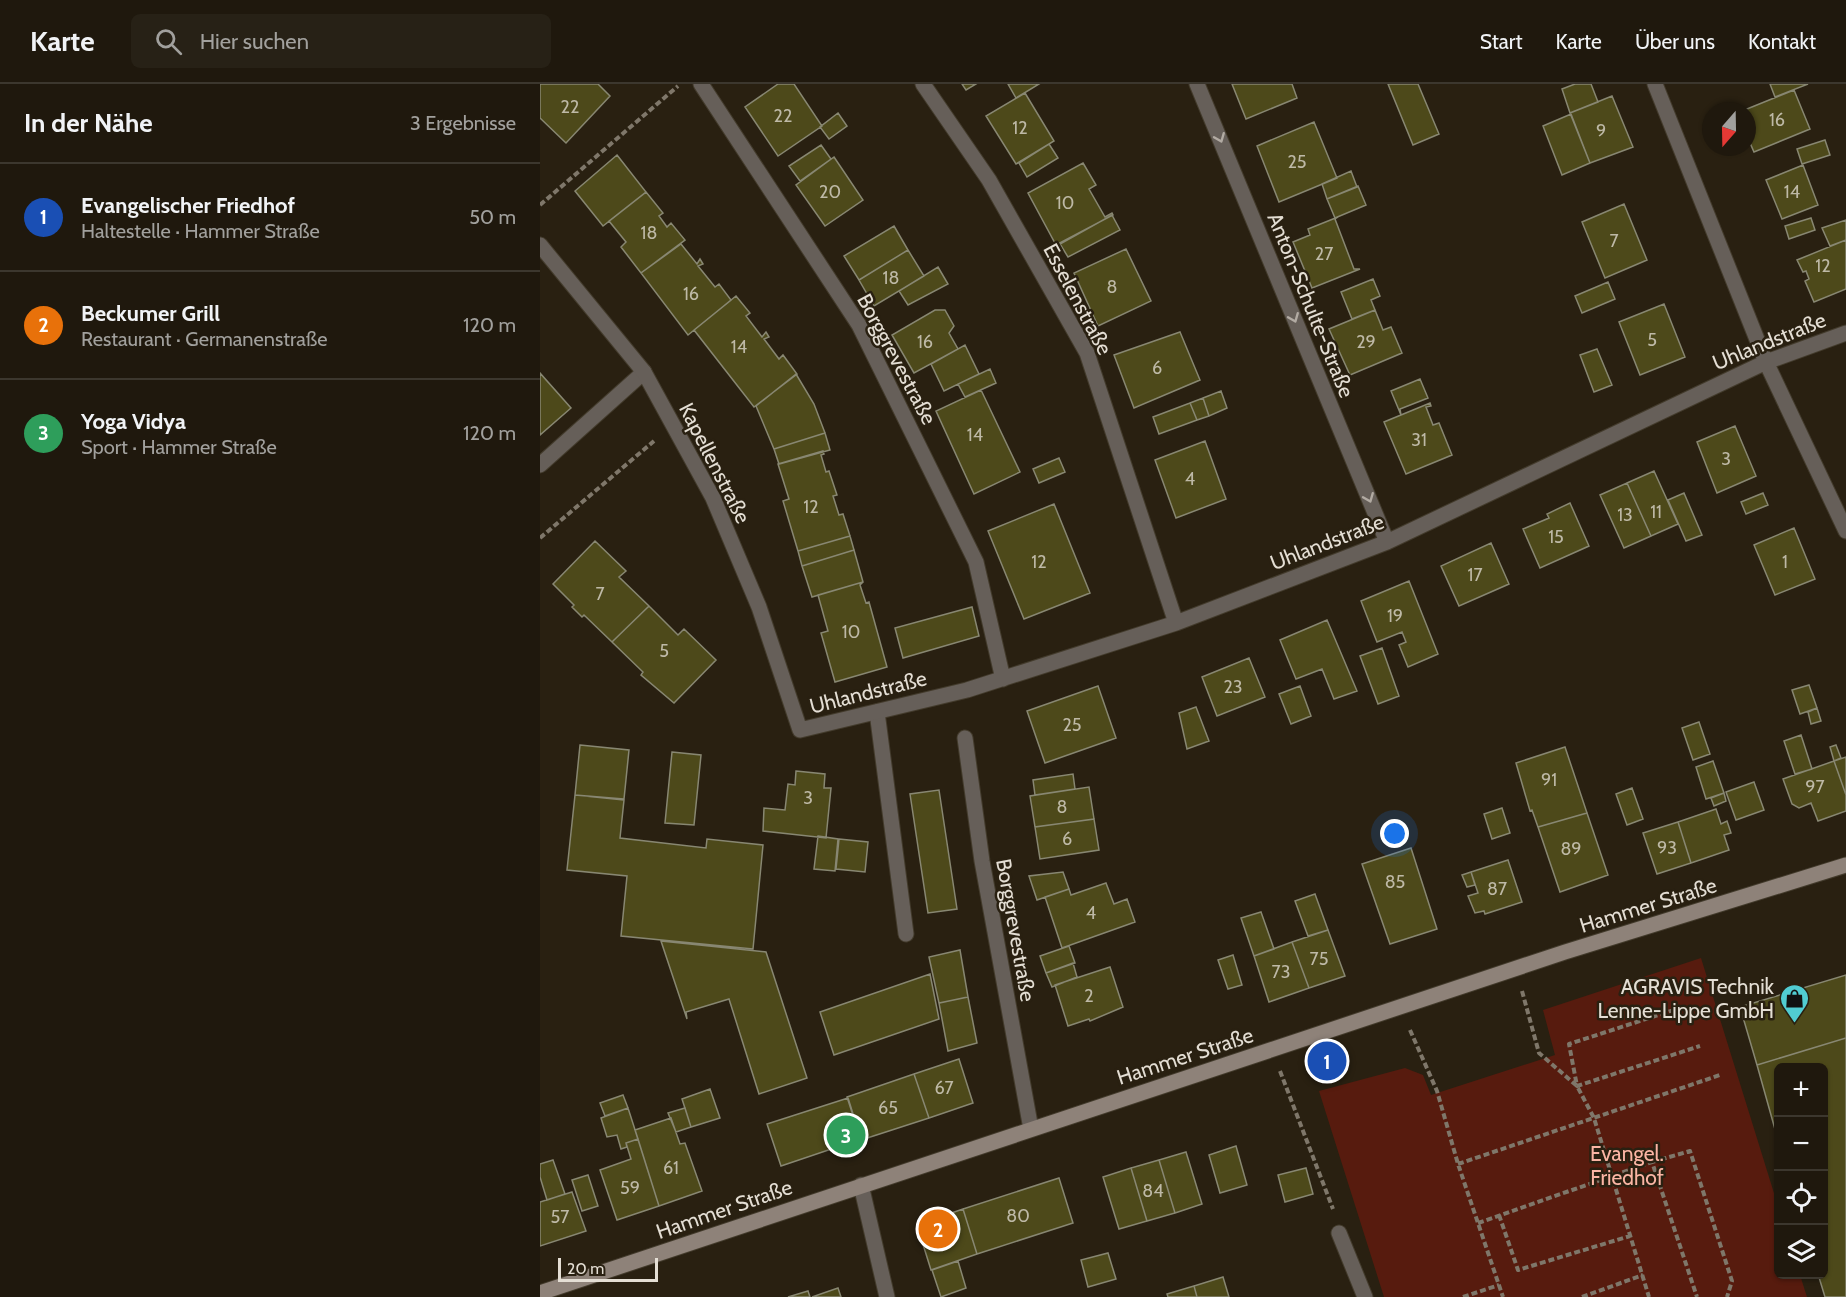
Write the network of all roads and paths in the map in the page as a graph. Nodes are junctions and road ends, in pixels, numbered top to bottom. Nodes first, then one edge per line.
1 (686, 84) edge
2 (701, 84) edge
3 (923, 84) edge
4 (1197, 84) edge
5 (1655, 84) edge
6 (673, 86) edge
7 (540, 205) edge
8 (540, 245) edge
9 (1846, 333) edge
10 (1766, 362) junction
11 (644, 372) junction
12 (673, 425) junction
13 (540, 465) edge
14 (1846, 531) edge
15 (540, 538) edge
16 (1387, 542) junction
17 (1176, 622) junction
18 (1003, 679) junction
19 (877, 712) junction
20 (800, 730) joint
21 (965, 738) dead end
22 (1846, 865) edge
23 (906, 934) dead end
24 (1516, 969) junction
25 (1399, 1007) junction
26 (1683, 1007) dead end
27 (1700, 1046) dead end
28 (1271, 1049) junction
29 (1720, 1075) dead end
30 (1577, 1086) junction
31 (1594, 1118) junction
32 (1030, 1129) junction
33 (1653, 1162) junction
34 (1458, 1164) junction
35 (1612, 1176) junction
36 (861, 1185) junction
37 (1500, 1215) junction
38 (1478, 1223) junction
39 (1339, 1233) joint
40 (1630, 1236) junction
41 (1643, 1275) junction
42 (1499, 1285) junction
43 (540, 1293) edge
44 (886, 1297) edge
45 (1365, 1297) edge
46 (1463, 1297) edge
47 (1503, 1297) edge
48 (1582, 1297) edge
49 (1649, 1297) edge
50 (1697, 1297) edge
51 (1727, 1297) edge

1 - 6 path
2 - 18 street, Borggrevestraße
3 - 17 street, Esselenstraße
4 -> 16 street, Anton-Schulte-Straße
5 - 10 street
6 - 7 path
8 - 11 street, Kapellenstraße
9 - 10 street, Uhlandstraße
10 - 14 street
10 - 16 street, Uhlandstraße
11 - 12 street, Kapellenstraße
11 - 13 street
12 - 15 path
12 - 20 street, Kapellenstraße
16 - 17 street, Uhlandstraße
17 - 18 street, Uhlandstraße
18 - 19 street, Uhlandstraße
19 - 20 street, Uhlandstraße
19 - 23 street
21 - 32 street, Borggrevestraße
22 - 24 main road, Hammer Straße
24 - 25 main road, Hammer Straße
24 - 30 path
25 - 28 main road, Hammer Straße
25 - 34 path
26 - 30 path
27 - 30 path
28 - 32 main road, Hammer Straße
28 - 39 path
29 - 31 path
30 - 31 path
31 - 34 path
31 - 35 path
32 - 36 main road, Hammer Straße
33 - 35 path
33 - 50 path
33 - 51 path
34 - 38 path
35 - 37 path
35 - 40 path
36 - 43 main road, Hammer Straße
36 - 44 street
37 - 38 path
37 - 40 path
38 - 42 path
39 - 45 street
40 - 41 path
41 - 48 path
41 - 49 path
42 - 46 path
42 - 47 path

